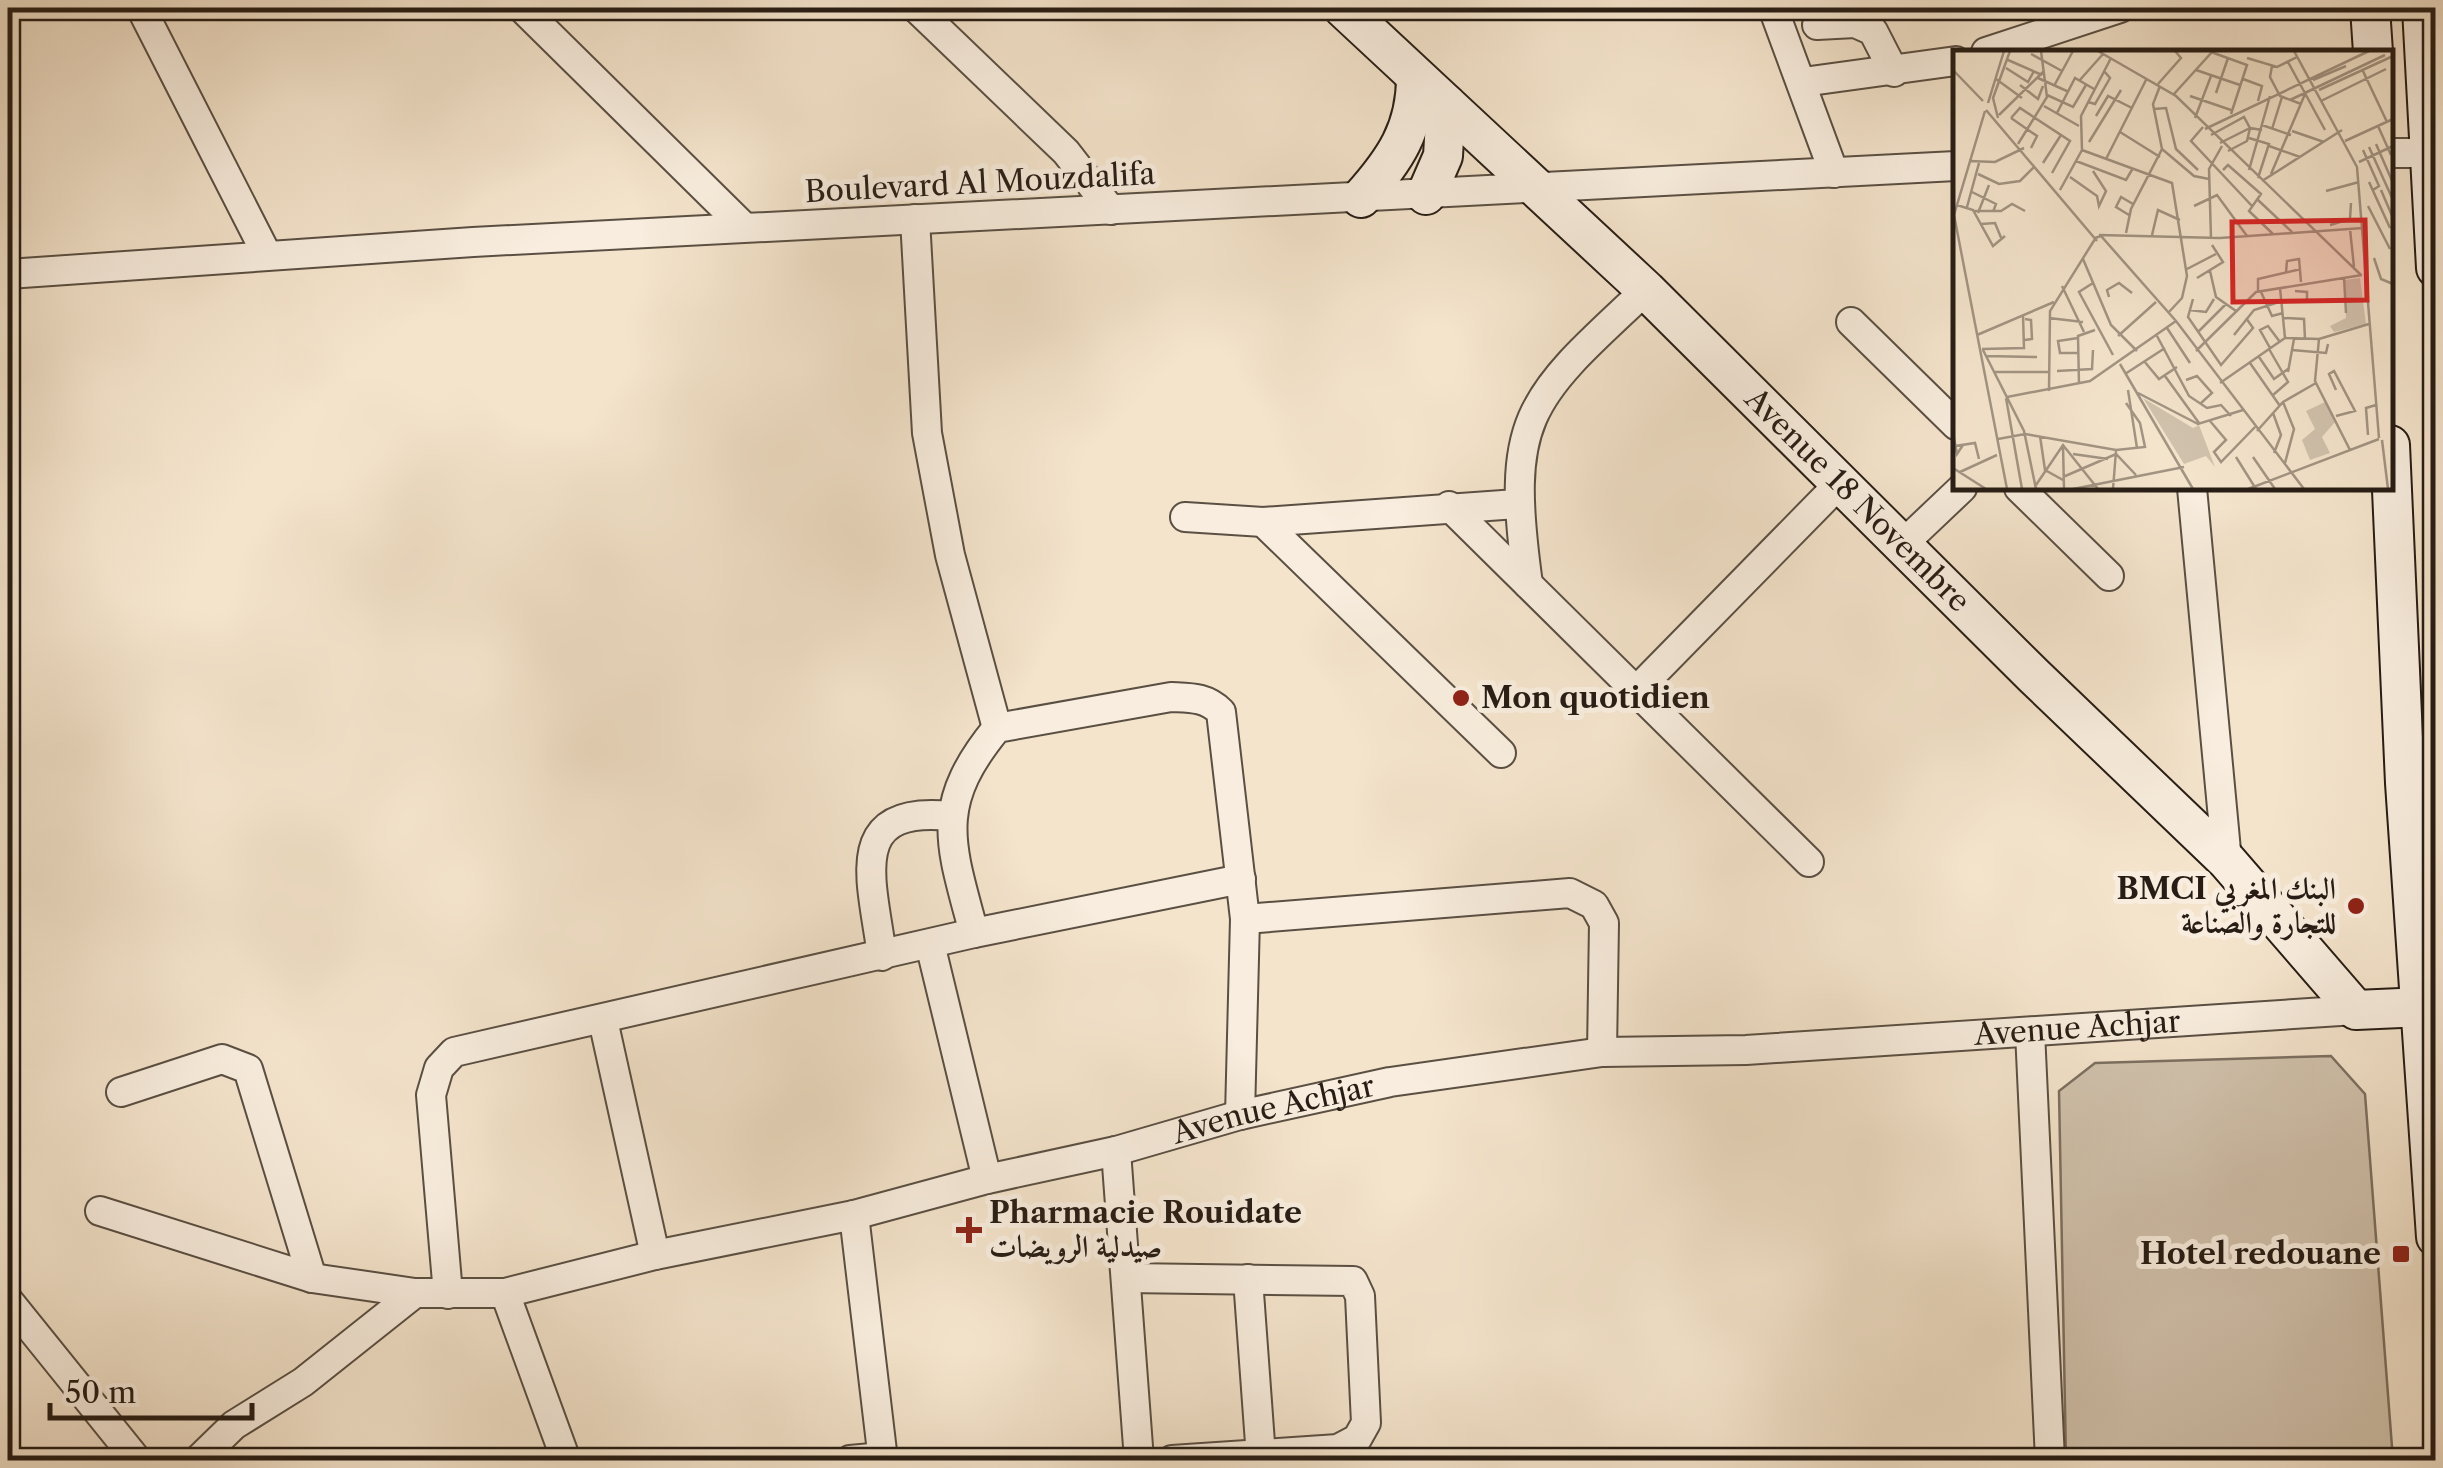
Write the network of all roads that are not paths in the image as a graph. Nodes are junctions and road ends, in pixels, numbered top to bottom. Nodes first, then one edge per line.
1 (142, 8) edge
2 (522, 8) edge
3 (916, 8) edge
4 (1343, 8) edge
5 (1772, 8) edge
6 (2120, 8) edge
7 (2370, 8) edge
8 (2422, 8) edge
9 (1817, 24) dead end
10 (1992, 50) edge
11 (2372, 50) edge
12 (1953, 62) edge
13 (1894, 72) junction
14 (1416, 76) junction
15 (1803, 82) junction
16 (1446, 104) junction
17 (2393, 153) edge
18 (2430, 153) junction
19 (1953, 166) edge
20 (1834, 173) junction
21 (1540, 188) junction
22 (2434, 192) edge
23 (1426, 195) junction
24 (1362, 198) junction
25 (1110, 210) junction
26 (916, 219) junction
27 (744, 227) junction
28 (266, 253) junction
29 (2436, 268) edge
30 (8, 274) edge
31 (1646, 290) junction
32 (1851, 322) dead end
33 (1953, 422) edge
34 (2393, 478) edge
35 (1841, 482) junction
36 (1960, 490) edge
37 (2021, 490) edge
38 (2192, 490) edge
39 (1517, 504) junction
40 (1448, 506) junction
41 (1186, 517) dead end
42 (1263, 522) junction
43 (1903, 544) junction
44 (2109, 576) dead end
45 (1528, 584) junction
46 (1636, 691) junction
47 (997, 728) junction
48 (1501, 753) dead end
49 (2420, 779) edge
50 (950, 816) junction
51 (2227, 861) junction
52 (1809, 862) dead end
53 (1241, 879) junction
54 (1245, 920) junction
55 (974, 932) junction
56 (930, 944) junction
57 (882, 956) junction
58 (2423, 1008) junction
59 (2356, 1010) junction
60 (602, 1020) junction
61 (2030, 1032) junction
62 (1602, 1052) junction
63 (121, 1092) dead end
64 (1240, 1115) junction
65 (1116, 1151) junction
66 (986, 1178) junction
67 (100, 1211) dead end
68 (854, 1215) junction
69 (2436, 1237) edge
70 (656, 1255) junction
71 (312, 1278) junction
72 (1126, 1278) junction
73 (1248, 1279) junction
74 (505, 1292) junction
75 (415, 1293) junction
76 (448, 1294) junction
77 (8, 1300) edge
78 (1261, 1457) junction
79 (883, 1459) edge
80 (137, 1460) edge
81 (198, 1460) edge
82 (566, 1460) edge
83 (850, 1460) edge
84 (1140, 1460) edge
85 (1172, 1460) edge
86 (2050, 1460) edge

1 - 28 street
2 - 27 street
3 - 25 street
4 - 14 street, Avenue 18 Novembre
5 - 15 street
6 - 10 street
7 - 11 street
8 - 18 street
9 - 13 street
12 - 13 street
13 - 15 street
14 - 16 street, Avenue 18 Novembre
14 - 24 street
15 - 20 street
16 - 21 street, Avenue 18 Novembre
16 - 23 street
17 - 18 street
18 - 22 street
19 - 20 street, Boulevard Al Mouzdalifa
20 - 21 street, Boulevard Al Mouzdalifa
21 - 23 street, Boulevard Al Mouzdalifa
21 - 31 street, Avenue 18 Novembre
22 - 29 street
23 - 24 street, Boulevard Al Mouzdalifa
24 - 25 street, Boulevard Al Mouzdalifa
25 - 26 street, Boulevard Al Mouzdalifa
26 - 27 street, Boulevard Al Mouzdalifa
26 - 47 street
27 - 28 street, Boulevard Al Mouzdalifa
28 - 30 street, Boulevard Al Mouzdalifa
31 - 35 street, Avenue 18 Novembre
31 - 39 street
32 - 33 street
34 - 49 street
35 - 43 street, Avenue 18 Novembre
35 - 46 street
36 - 43 street
37 - 44 street
38 - 51 street
39 - 40 street
39 - 45 street
40 - 42 street
40 - 45 street
41 - 42 street
42 - 48 street
43 - 51 street, Avenue 18 Novembre
45 - 46 street
46 - 52 street
47 - 50 street
47 - 53 street
49 - 58 street
50 - 55 street
50 - 57 street
51 - 59 street, Avenue 18 Novembre
53 - 54 street
53 - 55 street
54 - 62 street
54 - 64 street
55 - 56 street
56 - 57 street
56 - 66 street
57 - 60 street
58 - 59 street, Avenue Achjar
58 - 69 street
59 - 61 street, Avenue Achjar
60 - 70 street
60 - 76 street
61 - 62 street, Avenue Achjar
61 - 86 street
62 - 64 street, Avenue Achjar
63 - 71 street
64 - 65 street, Avenue Achjar
65 - 66 street, Avenue Achjar
65 - 72 street
66 - 68 street, Avenue Achjar
67 - 71 street, Avenue Achjar
68 - 70 street, Avenue Achjar
68 - 79 street
70 - 74 street, Avenue Achjar
71 - 75 street, Avenue Achjar
72 - 73 street
72 - 84 street
73 - 78 street
73 - 78 street
74 - 76 street, Avenue Achjar
74 - 82 street
75 - 76 street, Avenue Achjar
75 - 81 street
77 - 80 street
78 - 85 street
79 - 83 street

